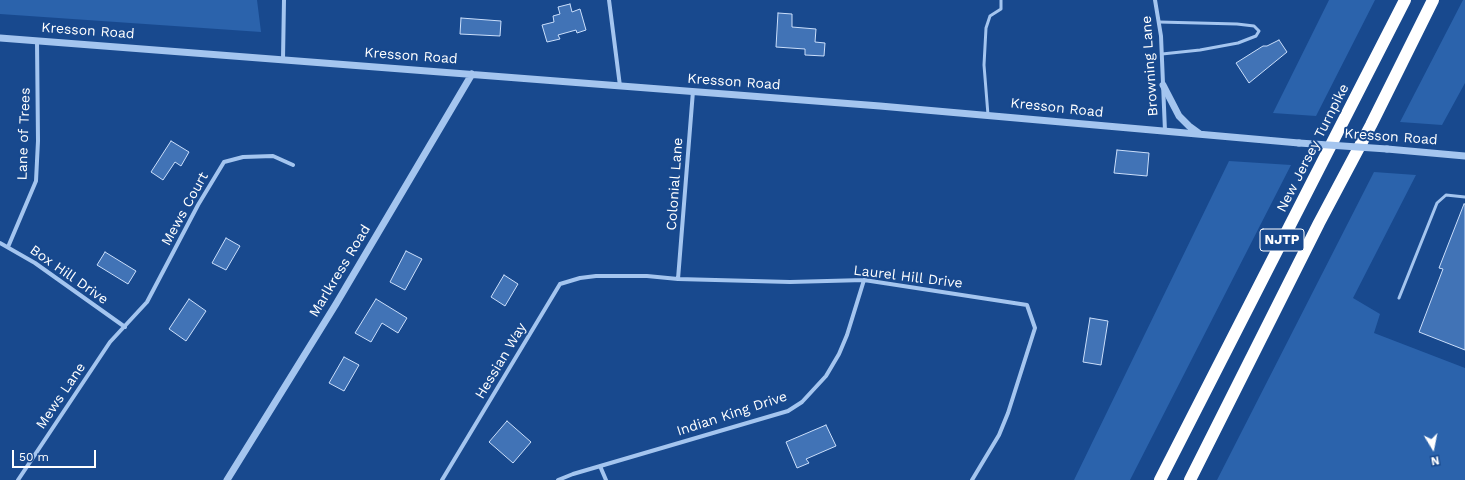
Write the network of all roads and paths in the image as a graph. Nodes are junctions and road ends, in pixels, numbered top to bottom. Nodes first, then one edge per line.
1 (284, 0) edge
2 (609, 0) edge
3 (1000, 0) edge
4 (1155, 0) edge
5 (1405, 0) edge
6 (1433, 0) edge
7 (1159, 22) junction
8 (0, 38) edge
9 (37, 41) junction
10 (1162, 54) junction
11 (283, 59) junction
12 (472, 74) junction
13 (1163, 85) junction
14 (620, 86) junction
15 (693, 91) junction
16 (988, 115) junction
17 (1165, 131) junction
18 (1200, 134) junction
19 (1465, 156) edge
20 (294, 165) dead end
21 (1465, 197) edge
22 (0, 243) edge
23 (8, 247) junction
24 (596, 276) joint
25 (678, 279) junction
26 (864, 280) junction
27 (1400, 298) dead end
28 (125, 327) junction
29 (600, 466) junction
30 (18, 480) edge
31 (227, 480) edge
32 (442, 480) edge
33 (558, 480) edge
34 (606, 480) edge
35 (972, 480) edge
36 (1160, 480) edge
37 (1190, 480) edge

1 - 11 street
2 - 14 street
3 - 16 lane
4 - 7 street, Browning Lane
5 - 36 highway, New Jersey Turnpike / NJTP
6 - 37 highway, NJTP
7 - 10 street, Browning Lane
7 - 10 lane
8 - 9 street, Kresson Road
9 - 11 street, Kresson Road
9 - 23 street, Lane of Trees
10 - 13 street, Browning Lane
11 - 12 street, Kresson Road
12 - 14 street, Kresson Road
12 - 31 street, Marlkress Road
13 - 17 street, Browning Lane
13 - 18 street
14 - 15 street, Kresson Road
15 - 16 street, Kresson Road
15 - 25 street, Colonial Lane
16 - 17 street, Kresson Road
17 - 18 street, Kresson Road
18 - 19 street, Kresson Road, bridge
20 - 28 street, Mews Court
21 - 27 lane
22 - 23 street, Box Hill Drive
23 - 28 street, Box Hill Drive
24 - 25 street, Laurel Hill Drive
24 - 32 street, Hessian Way
25 - 26 street, Laurel Hill Drive
26 - 29 street, Indian King Drive
26 - 35 street, Laurel Hill Drive
28 - 30 street, Mews Lane
29 - 33 street, Indian King Drive
29 - 34 street

